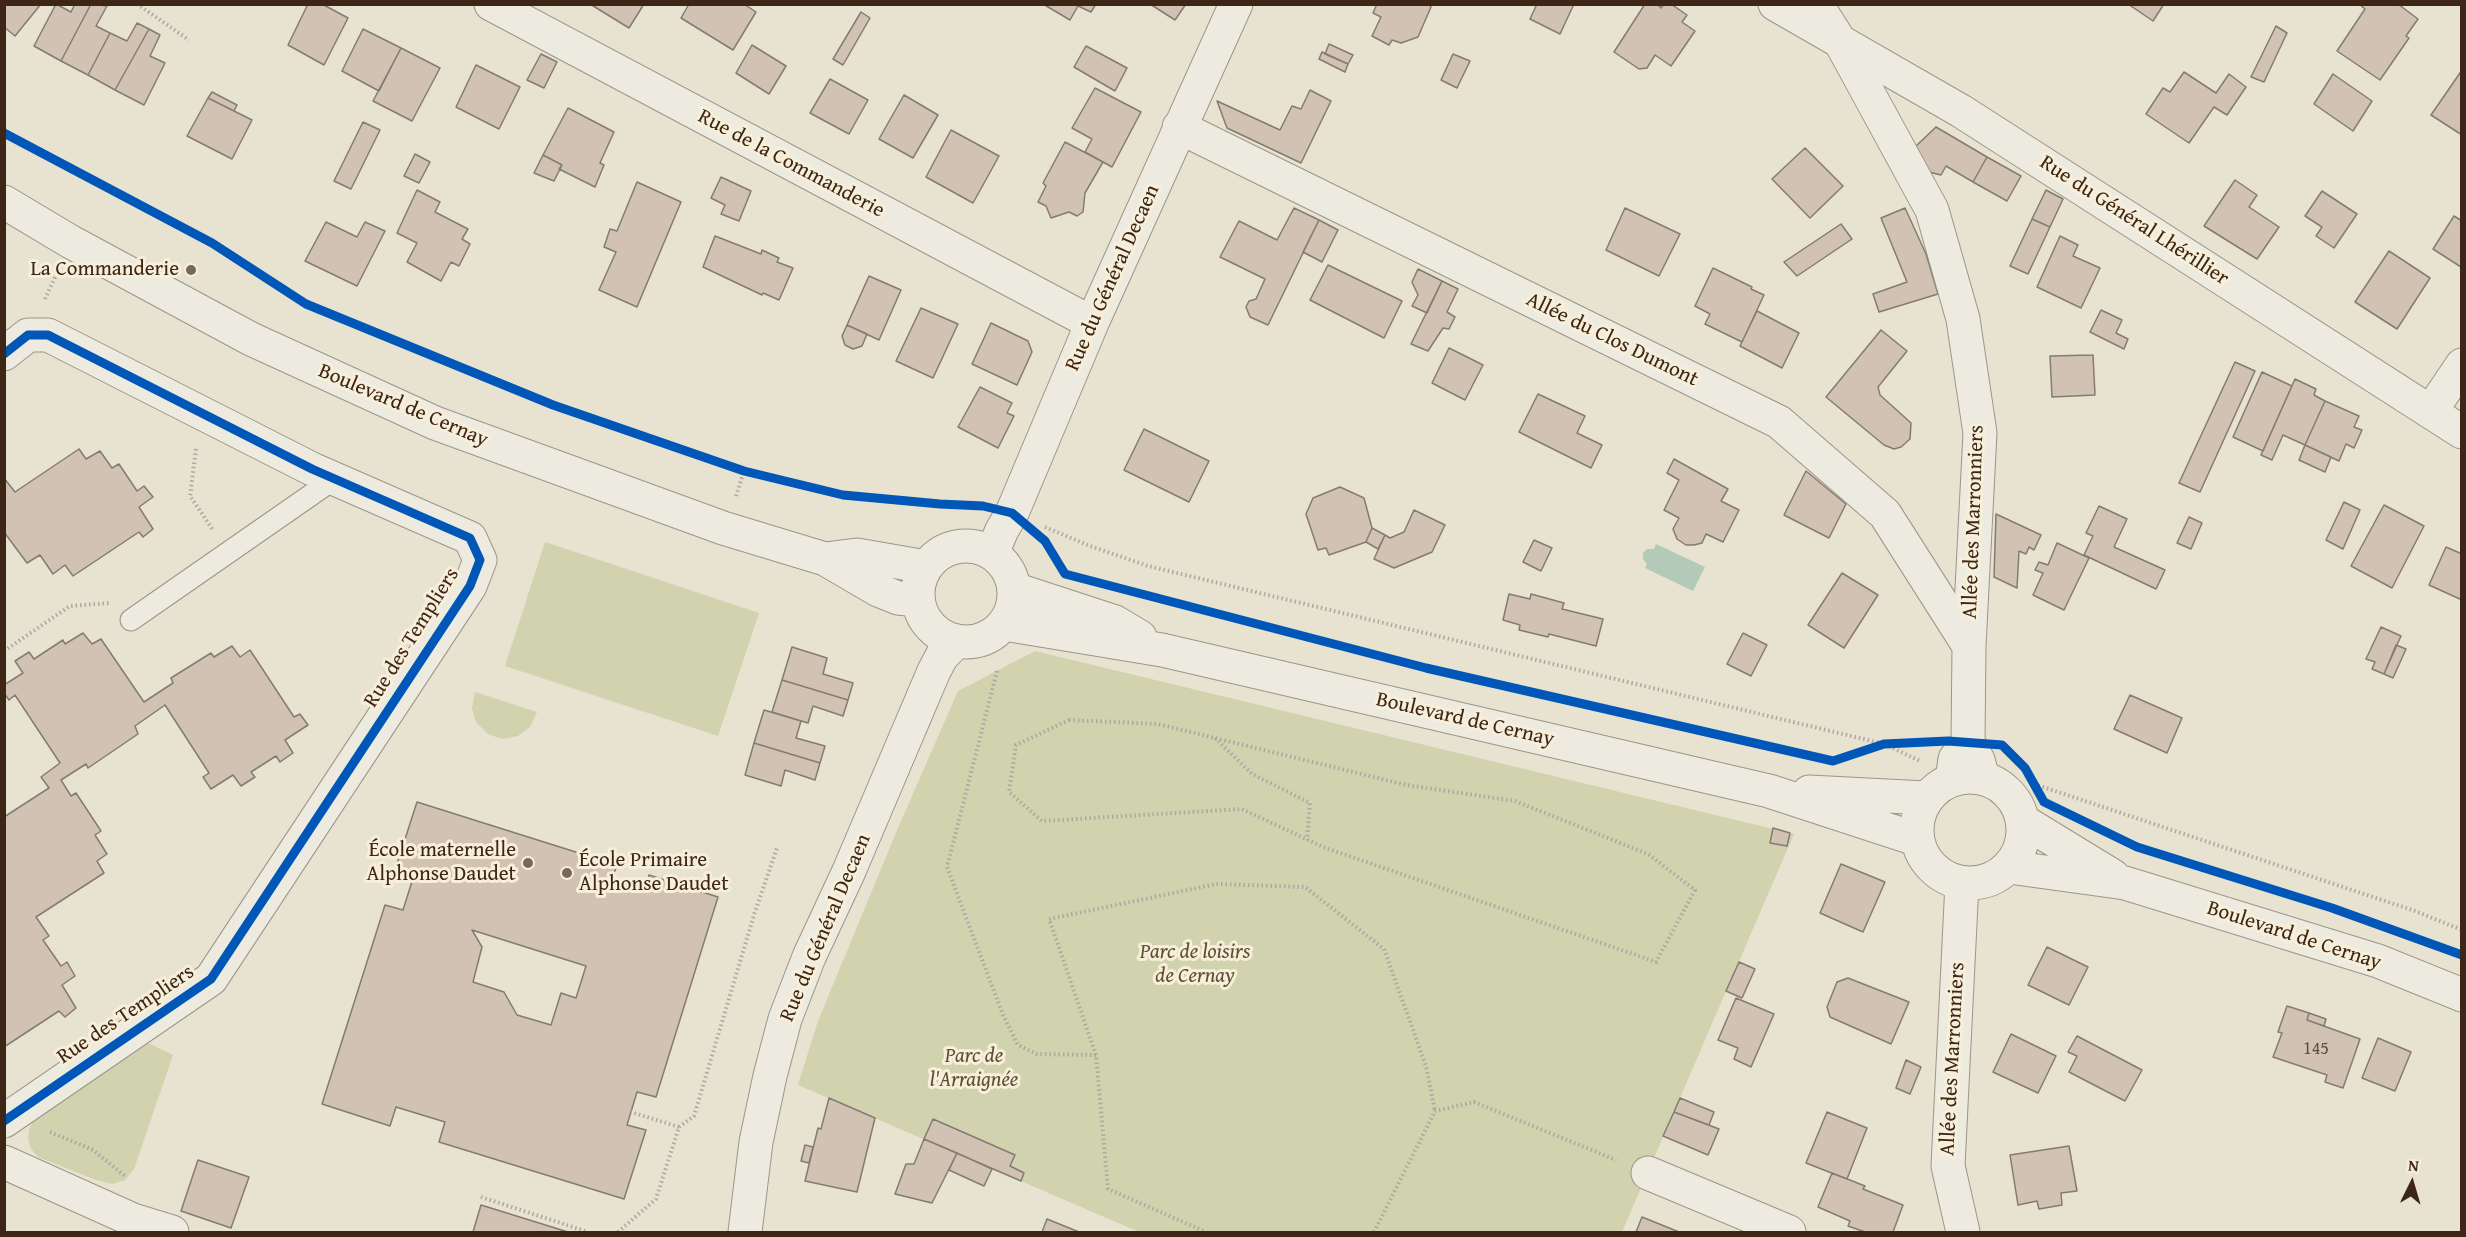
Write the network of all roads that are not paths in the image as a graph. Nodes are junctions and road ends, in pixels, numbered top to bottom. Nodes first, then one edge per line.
1 (1236, 4) edge
2 (1775, 4) edge
3 (1816, 4) edge
4 (493, 5) edge
5 (1841, 43) junction
6 (1179, 127) junction
7 (4, 202) edge
8 (1092, 323) junction
9 (4, 354) edge
10 (2462, 365) edge
11 (2431, 411) junction
12 (2462, 432) edge
13 (334, 479) junction
14 (992, 553) junction
15 (825, 558) junction
16 (926, 567) junction
17 (1014, 589) junction
18 (918, 600) junction
19 (131, 620) dead end
20 (1004, 624) junction
21 (957, 641) junction
22 (1969, 646) junction
23 (1162, 650) junction
24 (1954, 785) junction
25 (1769, 790) junction
26 (2033, 811) junction
27 (1917, 839) junction
28 (2009, 867) junction
29 (1962, 883) junction
30 (2125, 883) junction
31 (2462, 995) edge
32 (16, 1113) edge
33 (4, 1162) edge
34 (1648, 1173) road end
35 (172, 1233) edge
36 (745, 1233) edge
37 (1789, 1233) edge
38 (1963, 1233) edge

1 - 6 street, Rue du Général Decaen
2 - 5 street
3 - 5 street, Rue du Général Lhérillier
4 - 8 street, Rue de la Commanderie
5 - 11 street, Rue du Général Lhérillier
5 - 22 street, Allée des Marronniers
6 - 8 street, Rue du Général Decaen
6 - 22 street, Allée du Clos Dumont
7 - 15 street, Boulevard de Cernay
8 - 14 street, Rue du Général Decaen
9 - 13 street, Rue des Templiers
10 - 11 street
11 - 12 street, Rue du Général Lhérillier
13 - 19 lane
13 - 32 street, Rue des Templiers
14 - 16 street
14 - 17 street
15 - 16 street, Boulevard de Cernay
15 - 18 street, Boulevard de Cernay
16 - 18 street
17 - 20 street
17 - 23 street, Boulevard de Cernay
18 - 21 street
20 - 21 street
20 - 23 street, Boulevard de Cernay
21 - 36 street, Rue du Général Decaen
22 - 24 street, Allée des Marronniers
23 - 25 street, Boulevard de Cernay
24 - 25 street, Boulevard de Cernay
24 - 26 street
24 - 27 street
25 - 27 street, Boulevard de Cernay
26 - 28 street
26 - 30 street, Boulevard de Cernay
27 - 29 street
28 - 29 street
28 - 30 street, Boulevard de Cernay
29 - 38 street, Allée des Marronniers
30 - 31 street, Boulevard de Cernay
33 - 35 street
34 - 37 street

